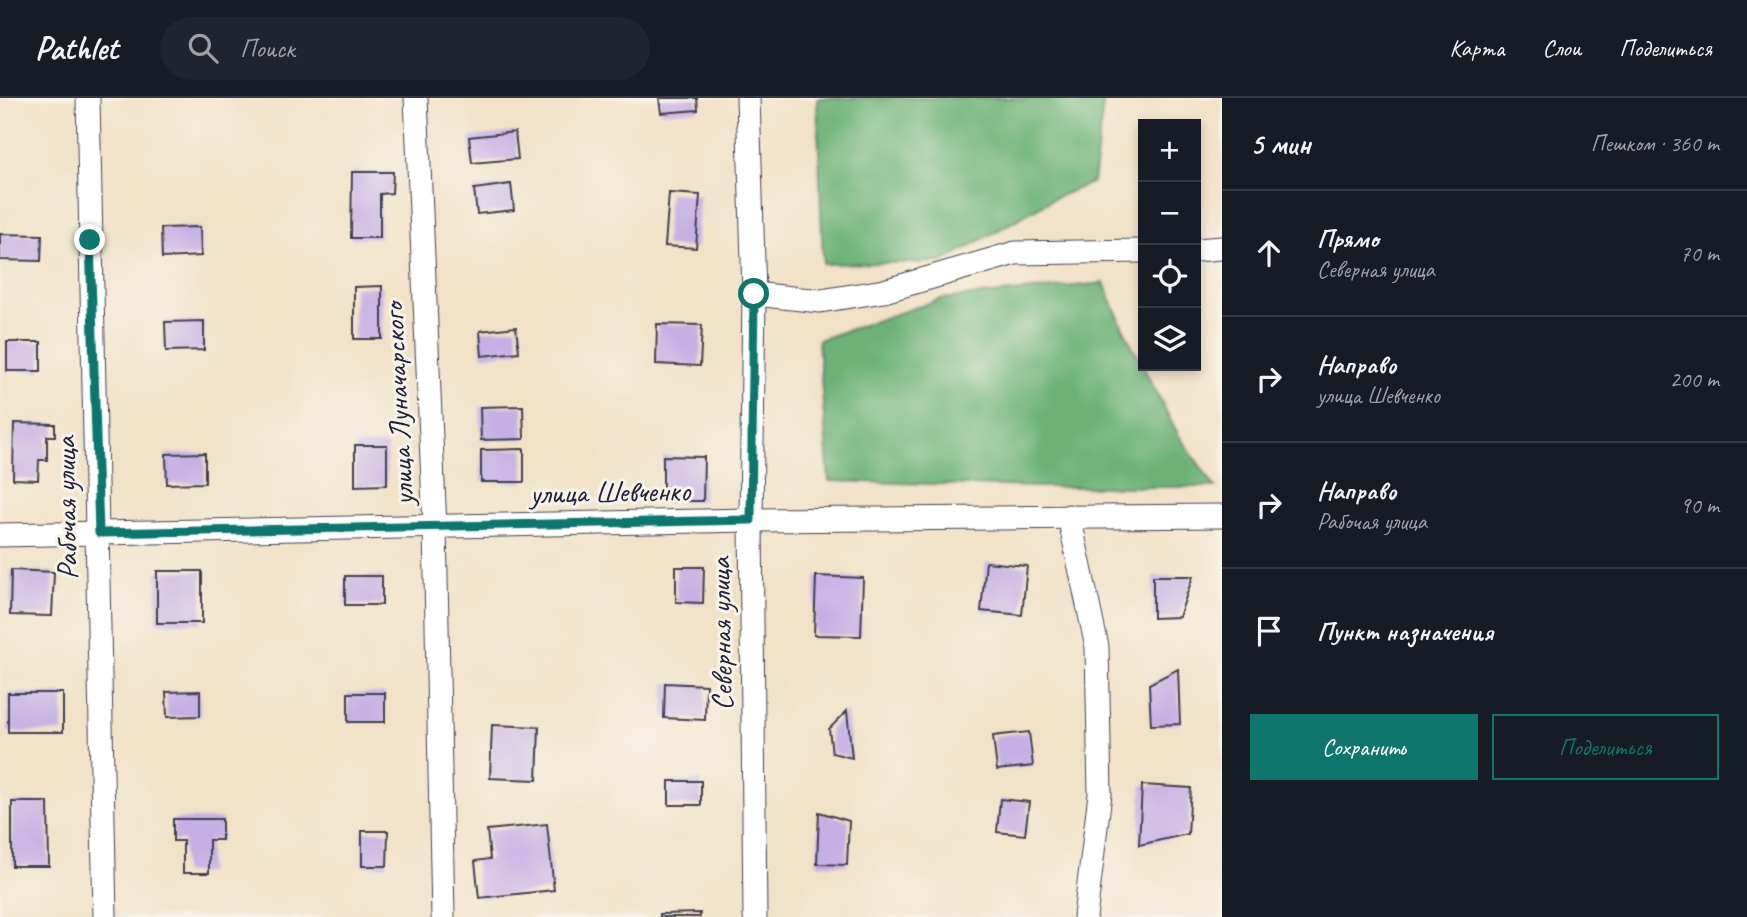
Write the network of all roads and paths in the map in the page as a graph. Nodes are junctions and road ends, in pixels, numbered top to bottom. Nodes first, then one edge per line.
1 (88, 98) edge
2 (416, 98) edge
3 (748, 98) edge
4 (1222, 248) edge
5 (1201, 250) edge
6 (1138, 251) edge
7 (754, 294) junction
8 (1069, 516) junction
9 (1222, 516) edge
10 (751, 520) junction
11 (435, 528) junction
12 (99, 533) junction
13 (0, 535) edge
14 (105, 917) edge
15 (443, 917) edge
16 (755, 917) edge
17 (1085, 917) edge

1 - 12 street, Рабочая улица
2 - 11 street, улица Луначарского
3 - 7 street, Северная улица
4 - 5 street
6 - 7 street
7 - 10 street, Северная улица
8 - 9 street, улица Шевченко
8 - 10 street, улица Шевченко
8 - 17 street
10 - 11 street, улица Шевченко
10 - 16 street, Северная улица
11 - 12 street, улица Шевченко
11 - 15 street, улица Луначарского
12 - 13 street, улица Шевченко
12 - 14 street, Рабочая улица

